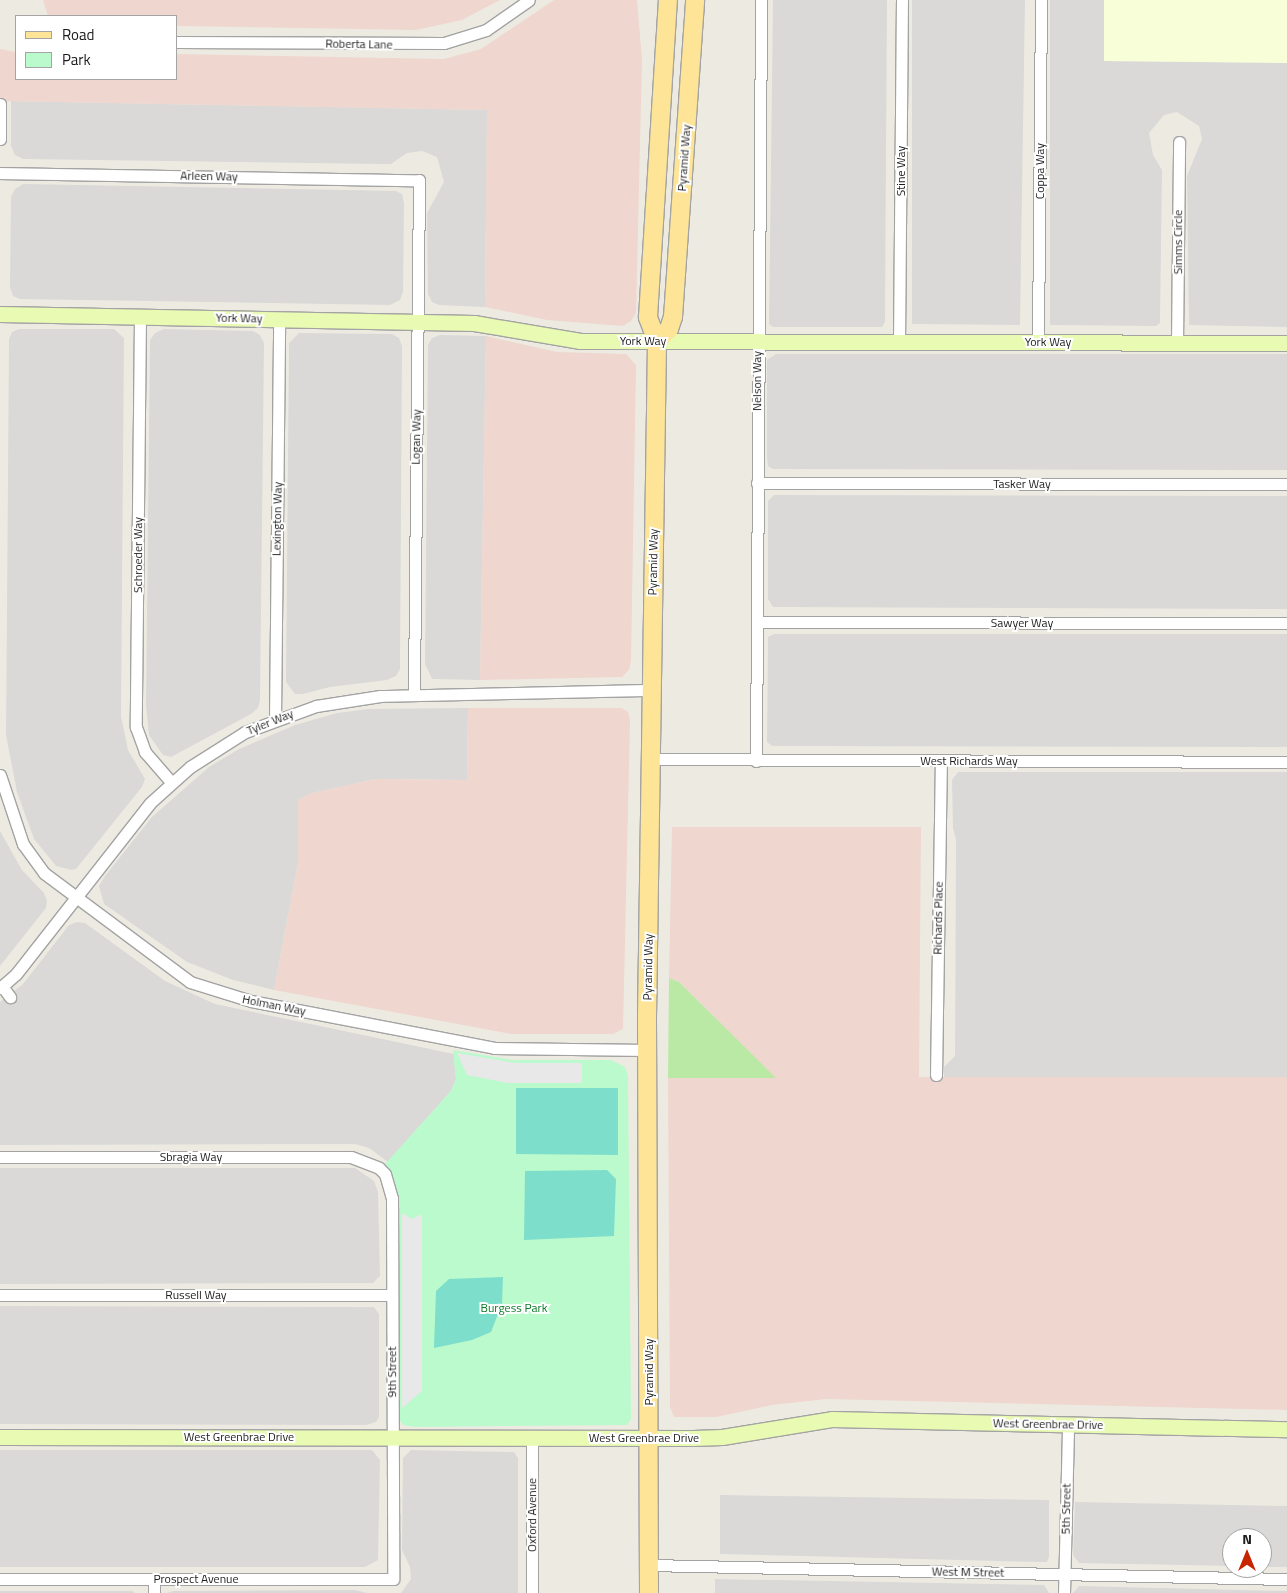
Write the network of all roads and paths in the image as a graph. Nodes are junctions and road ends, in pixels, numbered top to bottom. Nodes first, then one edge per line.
1 (529, 0) edge
2 (668, 0) edge
3 (695, 0) edge
4 (761, 0) edge
5 (902, 0) edge
6 (1041, 0) edge
7 (178, 42) edge
8 (0, 104) edge
9 (0, 139) edge
10 (1179, 142) dead end
11 (0, 173) edge
12 (419, 180) joint
13 (0, 314) edge
14 (140, 317) junction
15 (279, 319) junction
16 (418, 321) junction
17 (657, 341) junction
18 (757, 342) junction
19 (900, 342) junction
20 (1038, 342) junction
21 (1177, 342) junction
22 (1287, 343) edge
23 (757, 483) junction
24 (1287, 484) edge
25 (757, 622) junction
26 (1287, 623) edge
27 (651, 690) junction
28 (414, 695) junction
29 (275, 719) junction
30 (650, 760) junction
31 (756, 761) junction
32 (941, 761) junction
33 (1287, 762) edge
34 (0, 775) edge
35 (171, 782) junction
36 (75, 897) junction
37 (1, 987) edge
38 (10, 997) dead end
39 (648, 1050) junction
40 (936, 1074) dead end
41 (0, 1157) edge
42 (379, 1168) joint
43 (392, 1295) junction
44 (0, 1296) edge
45 (1068, 1424) junction
46 (1287, 1429) edge
47 (0, 1437) edge
48 (532, 1437) junction
49 (392, 1438) junction
50 (650, 1438) junction
51 (649, 1564) junction
52 (1065, 1574) junction
53 (0, 1579) edge
54 (154, 1579) junction
55 (393, 1579) joint
56 (1287, 1579) edge
57 (154, 1593) edge
58 (532, 1593) edge
59 (649, 1593) edge
60 (1064, 1593) edge

1 - 7 street, Roberta Lane
2 - 17 main road, Pyramid Way
3 - 17 main road, Pyramid Way
4 - 18 street, Nelson Way
5 - 19 street, Stine Way
6 - 20 street, Coppa Way
8 - 9 street
10 - 21 street, Simms Circle
11 - 12 street, Arleen Way
12 - 16 street, Logan Way
13 - 14 street, York Way
14 - 15 street, York Way
14 - 35 street, Schroeder Way
15 - 16 street, York Way
15 - 29 street, Lexington Way
16 - 17 street, York Way
16 - 28 street, Logan Way
17 - 18 street, York Way
17 - 27 main road, Pyramid Way
18 - 19 street, York Way
18 - 23 street, Nelson Way
19 - 20 street, York Way
20 - 21 street, York Way
21 - 22 street, York Way
23 - 24 street, Tasker Way
23 - 25 street, Nelson Way
25 - 26 street, Sawyer Way
25 - 31 street, Nelson Way
27 - 28 street, Tyler Way
27 - 30 main road, Pyramid Way
28 - 29 street, Tyler Way
29 - 35 street, Tyler Way
30 - 31 street, West Richards Way
30 - 39 main road, Pyramid Way
31 - 32 street, West Richards Way
32 - 33 street, West Richards Way
32 - 40 street, Richards Place
34 - 36 street, Holman Way
35 - 36 street, Tyler Way
36 - 37 street, Tyler Way
36 - 39 street, Holman Way
37 - 38 street
39 - 50 main road, Pyramid Way
41 - 42 street, Sbragia Way
42 - 43 street, 9th Street
43 - 44 street, Russell Way
43 - 49 street, 9th Street
45 - 46 street, West Greenbrae Drive
45 - 50 street, West Greenbrae Drive
45 - 52 street, 5th Street
47 - 49 street, West Greenbrae Drive
48 - 49 street, West Greenbrae Drive
48 - 50 street, West Greenbrae Drive
48 - 58 street, Oxford Avenue
49 - 55 street, 9th Street
50 - 51 main road, Pyramid Way
51 - 52 street, West M Street
51 - 59 main road, Pyramid Way
52 - 56 street, West M Street
52 - 60 street, 5th Street
53 - 54 street, Prospect Avenue
54 - 55 street, Prospect Avenue
54 - 57 street

